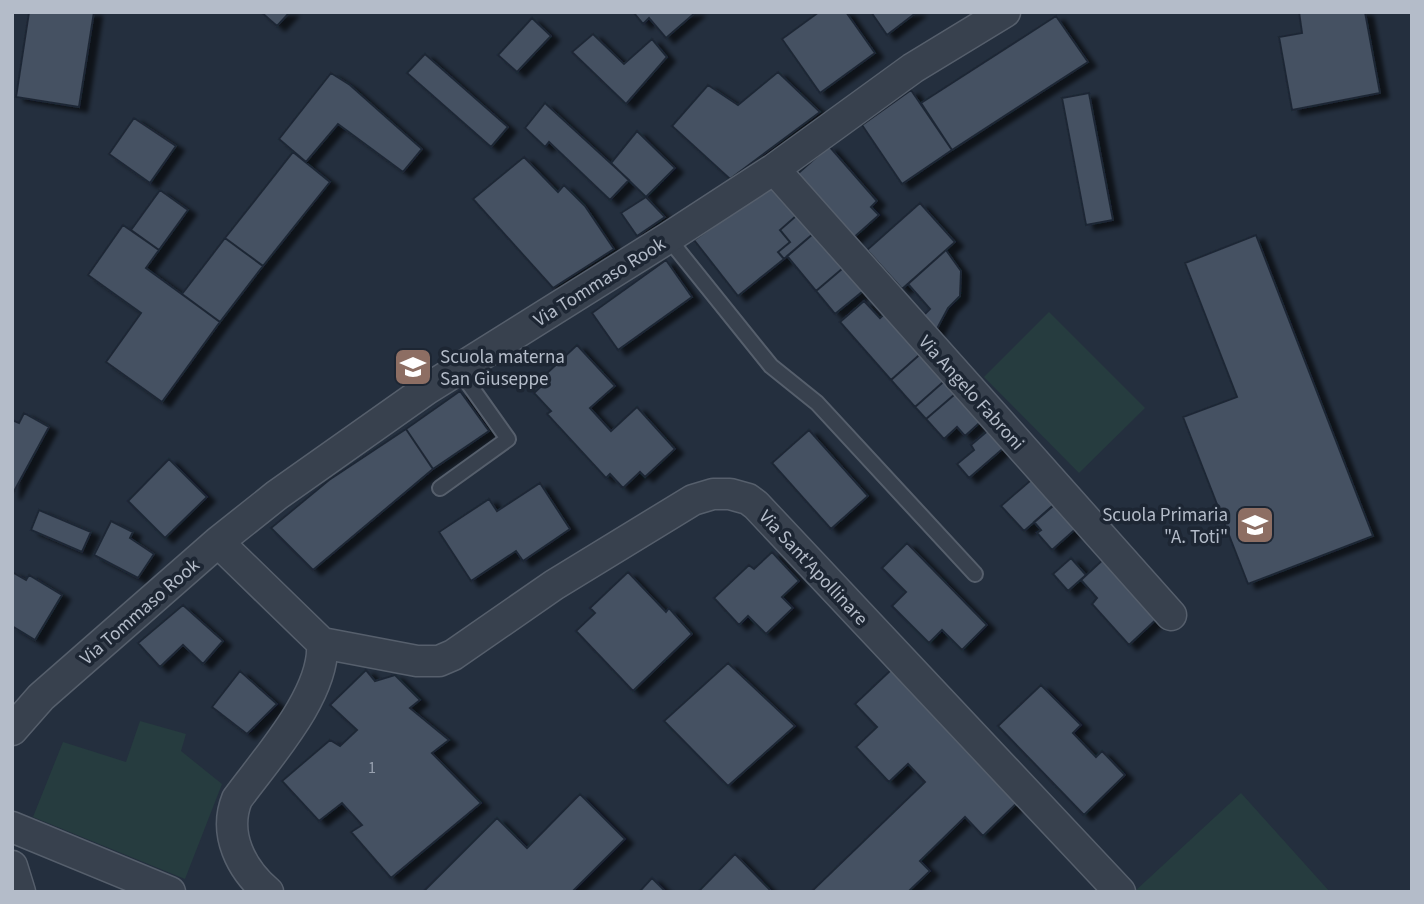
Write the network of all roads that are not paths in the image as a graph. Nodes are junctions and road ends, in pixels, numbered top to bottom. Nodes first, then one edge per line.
1 (1005, 12) edge
2 (774, 169) junction
3 (668, 238) junction
4 (459, 370) junction
5 (440, 488) dead end
6 (218, 542) junction
7 (975, 573) dead end
8 (1171, 615) dead end
9 (321, 643) junction
10 (12, 730) edge
11 (12, 827) edge
12 (12, 866) edge
13 (20, 892) edge
14 (170, 892) edge
15 (268, 892) edge
16 (1120, 892) edge

1 - 2 street, Via Tommaso Rook
2 - 3 street, Via Tommaso Rook
2 - 8 street, Via Angelo Fabroni
3 - 4 street, Via Tommaso Rook
3 - 7 lane
4 - 5 lane
4 - 6 street, Via Tommaso Rook
6 - 9 street
6 - 10 street, Via Tommaso Rook
9 - 15 street
9 - 16 street, Via Sant'Apollinare
11 - 14 street
12 - 13 street

